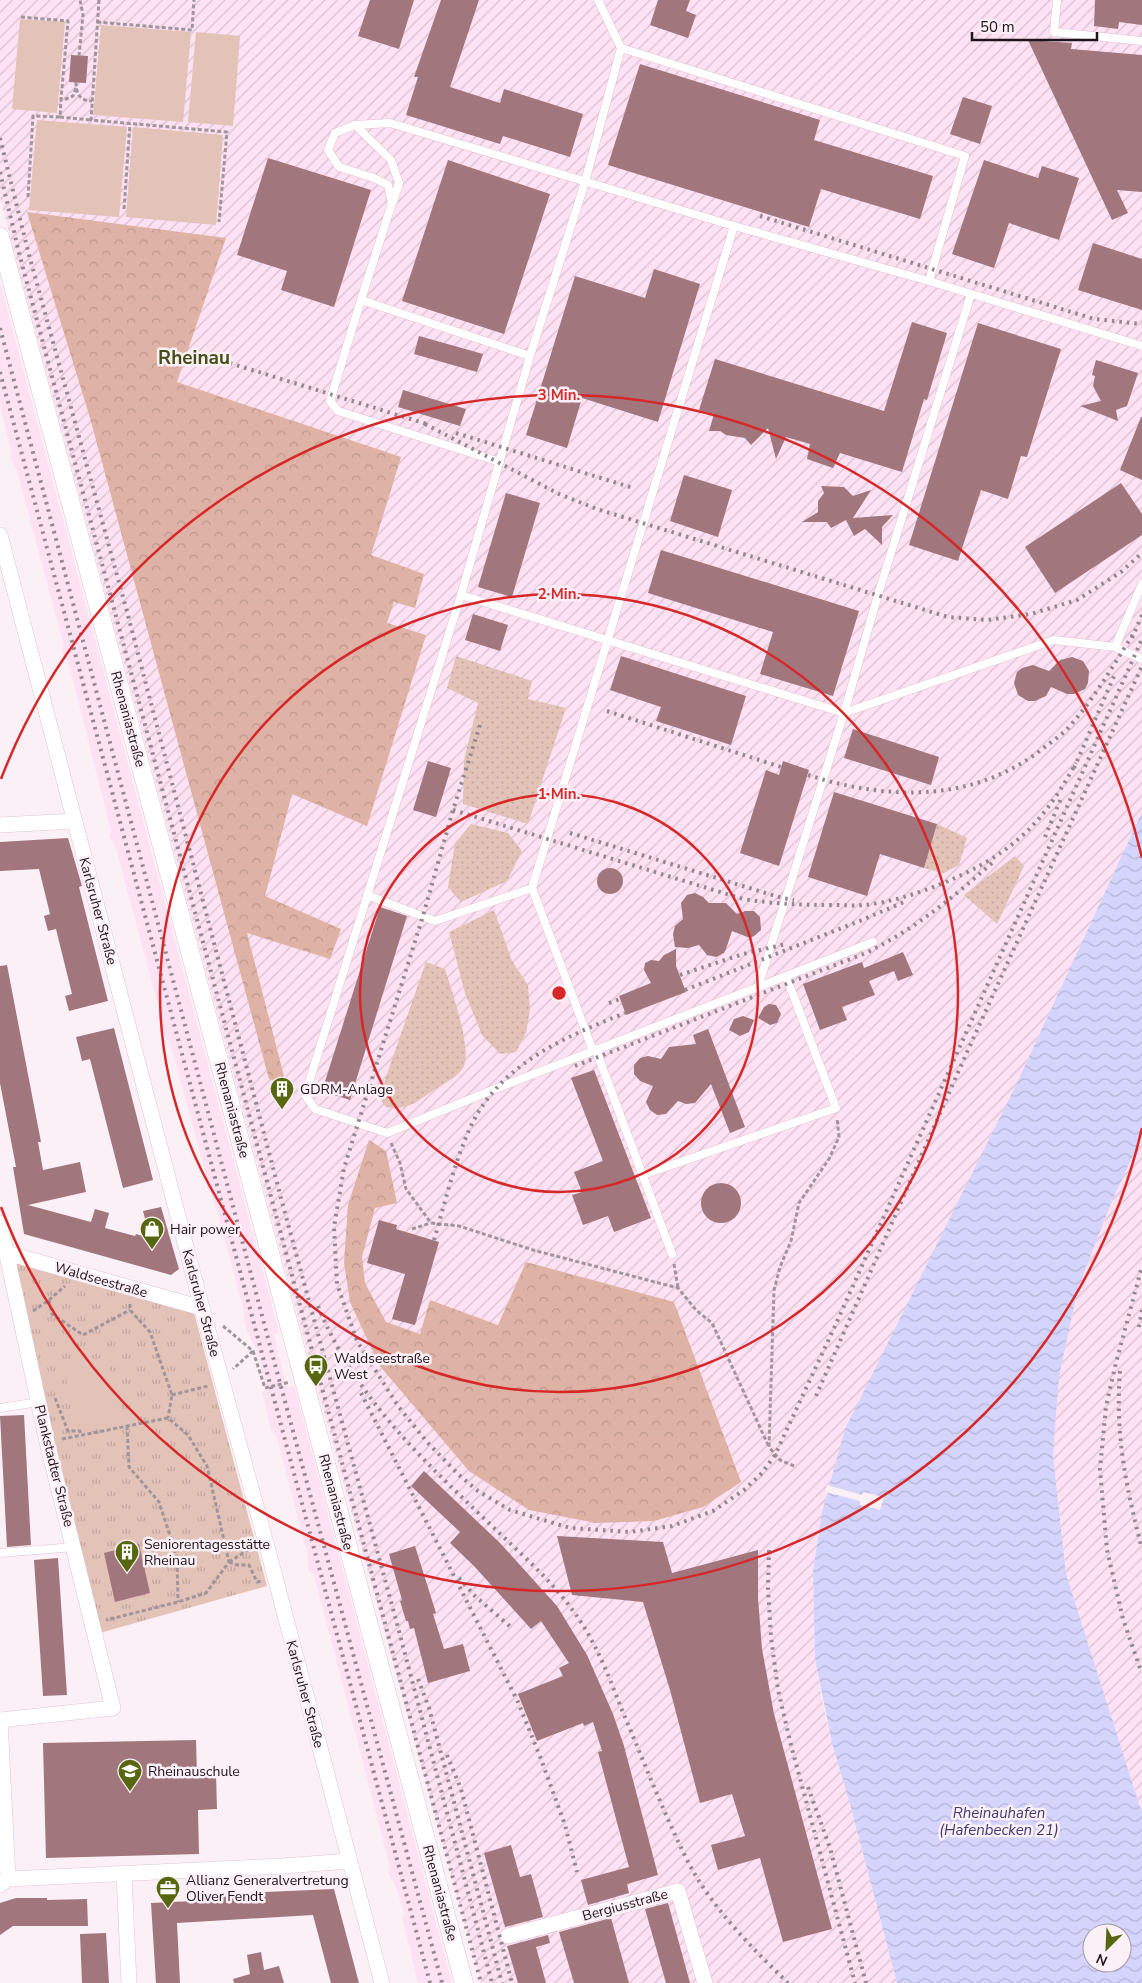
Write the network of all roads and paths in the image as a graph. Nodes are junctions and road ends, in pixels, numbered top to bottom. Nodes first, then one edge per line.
1 (80, 0) edge
2 (99, 0) edge
3 (194, 0) edge
4 (598, 0) edge
5 (1057, 0) edge
6 (21, 18) dead end
7 (98, 22) junction
8 (1142, 41) edge
9 (621, 48) junction
10 (79, 56) dead end
11 (76, 82) dead end
12 (76, 88) junction
13 (61, 99) junction
14 (92, 101) junction
15 (60, 117) junction
16 (90, 120) junction
17 (130, 124) junction
18 (355, 125) junction
19 (584, 182) junction
20 (28, 198) dead end
21 (392, 204) junction
22 (124, 209) dead end
23 (219, 222) dead end
24 (734, 226) junction
25 (0, 237) edge
26 (929, 281) junction
27 (971, 294) junction
28 (361, 300) junction
29 (1142, 346) edge
30 (530, 356) junction
31 (500, 462) junction
32 (0, 535) edge
33 (1142, 584) edge
34 (461, 595) junction
35 (608, 639) junction
36 (1115, 647) junction
37 (1142, 660) edge
38 (844, 713) junction
39 (75, 821) junction
40 (0, 825) edge
41 (532, 888) junction
42 (367, 895) junction
43 (873, 942) dead end
44 (786, 976) junction
45 (758, 987) junction
46 (594, 1050) junction
47 (836, 1108) junction
48 (387, 1133) junction
49 (643, 1175) junction
50 (0, 1223) edge
51 (431, 1223) junction
52 (412, 1229) dead end
53 (3, 1252) edge
54 (672, 1254) joint
55 (79, 1273) junction
56 (678, 1288) junction
57 (49, 1300) junction
58 (130, 1305) dead end
59 (202, 1308) junction
60 (130, 1310) junction
61 (20, 1319) junction
62 (254, 1351) junction
63 (222, 1379) junction
64 (290, 1382) dead end
65 (202, 1388) dead end
66 (172, 1395) junction
67 (54, 1397) dead end
68 (39, 1402) junction
69 (0, 1408) edge
70 (168, 1418) junction
71 (127, 1426) junction
72 (769, 1447) junction
73 (794, 1466) dead end
74 (265, 1539) junction
75 (74, 1547) junction
76 (0, 1554) edge
77 (229, 1562) junction
78 (275, 1579) junction
79 (178, 1602) junction
80 (93, 1623) junction
81 (0, 1720) edge
82 (349, 1861) junction
83 (124, 1874) junction
84 (4, 1882) edge
85 (508, 1936) dead end
86 (129, 1983) edge
87 (382, 1983) edge
88 (464, 1983) edge
89 (705, 1983) edge

1 - 10 path
2 - 7 path
3 - 7 path
4 - 9 lane
5 - 8 lane
6 - 13 path
7 - 14 path
9 - 19 lane
9 - 26 lane
11 - 12 path
12 - 13 path
12 - 14 path
13 - 15 path
14 - 16 path
15 - 16 path
15 - 20 path
16 - 17 path
17 - 22 path
17 - 23 path
18 - 19 lane
18 - 21 lane
18 - 21 lane
19 - 24 lane
19 - 30 lane
21 - 28 lane
24 - 26 lane
24 - 35 lane
25 - 88 street, Rhenaniastraße
26 - 27 lane
27 - 29 lane
27 - 38 lane
28 - 30 lane
28 - 31 lane
30 - 31 lane
31 - 34 lane
32 - 39 street, Karlsruher Straße
33 - 36 lane
34 - 35 lane
34 - 42 lane
35 - 38 lane
35 - 41 lane
36 - 37 lane
36 - 38 lane
38 - 45 lane
39 - 40 street
39 - 59 street, Karlsruher Straße
41 - 42 lane
41 - 46 lane
42 - 48 lane
43 - 44 lane
44 - 45 lane
44 - 47 lane
45 - 46 lane
46 - 48 lane
46 - 49 lane
47 - 49 lane
47 - 72 path
48 - 51 path
49 - 54 lane
50 - 53 street, Plankstadter Straße
51 - 52 path
51 - 56 path
53 - 55 street, Waldseestraße
53 - 61 street, Plankstadter Straße
54 - 56 path
55 - 57 path
55 - 59 street, Waldseestraße
56 - 72 path
57 - 60 path
57 - 61 path
58 - 60 path
59 - 62 path
59 - 63 street, Karlsruher Straße
60 - 66 path
61 - 68 street, Plankstadter Straße
62 - 63 path
62 - 64 path, bridge
63 - 74 street, Karlsruher Straße
65 - 66 path
66 - 70 path
67 - 71 path
68 - 69 lane
68 - 75 street, Plankstadter Straße
70 - 71 path
70 - 77 path
71 - 79 path
72 - 73 path
74 - 77 path
74 - 78 street, Karlsruher Straße
75 - 76 lane
75 - 80 street, Plankstadter Straße
77 - 78 path
77 - 79 path
78 - 82 street, Karlsruher Straße
79 - 80 path
80 - 81 street, Plankstadter Straße
81 - 84 street
82 - 83 street
82 - 87 street, Karlsruher Straße
83 - 84 street
83 - 86 street
85 - 89 street, Bergiusstraße

